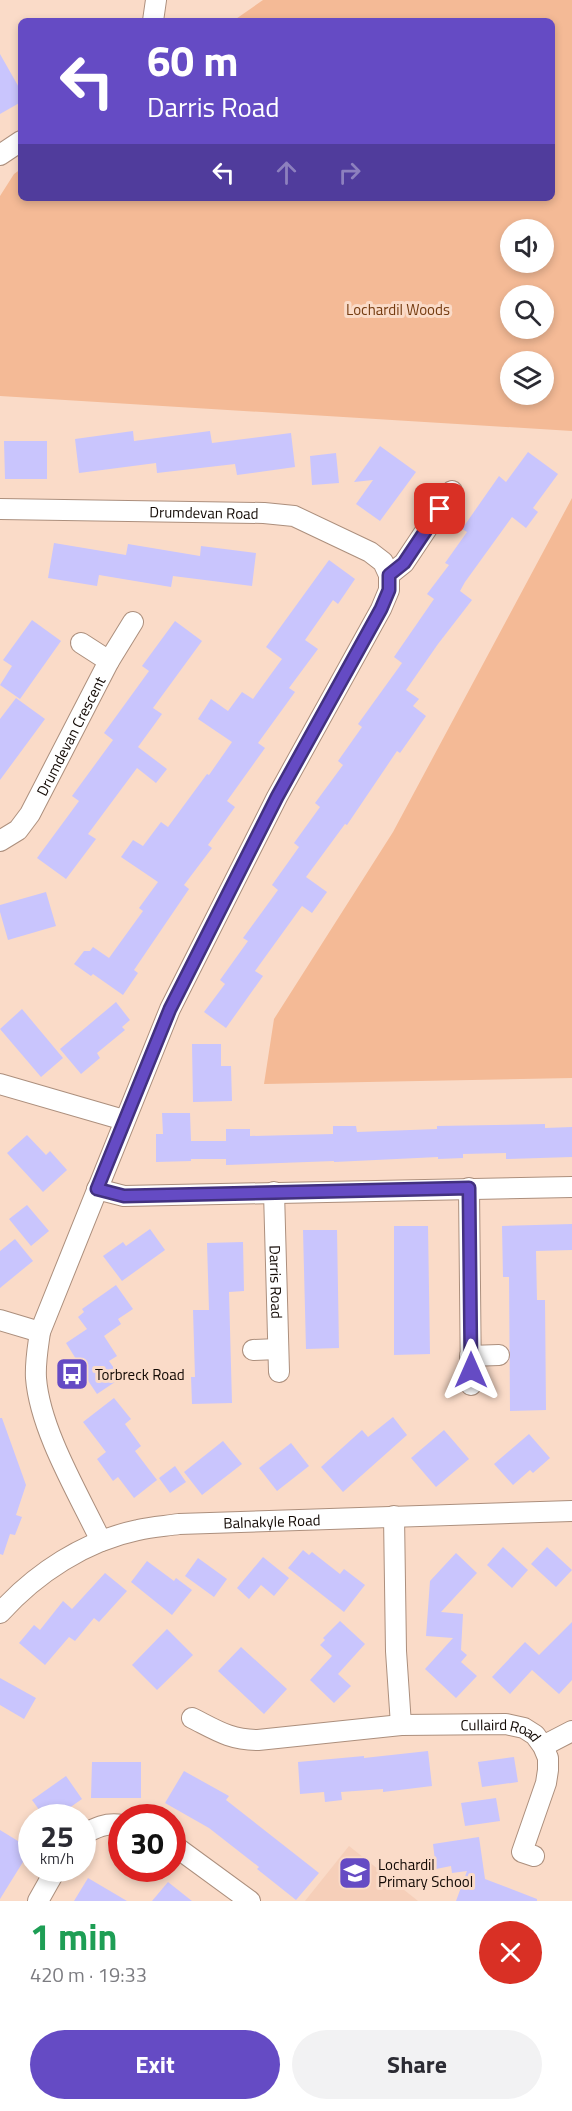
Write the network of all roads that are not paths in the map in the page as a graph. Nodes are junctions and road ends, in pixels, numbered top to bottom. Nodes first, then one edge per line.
1 (156, 0) edge
2 (153, 18) edge
3 (18, 143) edge
4 (0, 155) edge
5 (452, 491) dead end
6 (0, 508) edge
7 (389, 575) junction
8 (133, 622) dead end
9 (81, 643) dead end
10 (109, 661) junction
11 (0, 841) edge
12 (0, 1084) edge
13 (124, 1120) junction
14 (572, 1187) edge
15 (469, 1188) junction
16 (97, 1189) junction
17 (274, 1192) junction
18 (0, 1320) edge
19 (40, 1332) junction
20 (278, 1349) junction
21 (253, 1350) dead end
22 (500, 1355) dead end
23 (470, 1356) junction
24 (279, 1372) dead end
25 (471, 1385) dead end
26 (572, 1511) edge
27 (394, 1516) junction
28 (100, 1541) junction
29 (0, 1613) edge
30 (192, 1718) dead end
31 (401, 1725) junction
32 (572, 1731) edge
33 (543, 1746) junction
34 (186, 1854) edge
35 (534, 1856) dead end
36 (49, 1882) edge
37 (39, 1901) edge
38 (250, 1901) edge

1 - 2 street
3 - 4 street
5 - 7 street
6 - 7 street, Drumdevan Road
7 - 13 street
8 - 10 street, Drumdevan Crescent
9 - 10 street
10 - 11 street, Drumdevan Crescent
12 - 13 street
13 - 16 street
14 - 15 street
15 - 17 street
15 - 23 street
16 - 17 street
16 - 19 street
17 - 20 street, Darris Road
18 - 19 street
19 - 28 street
20 - 21 street
20 - 24 street, Darris Road
22 - 23 street
23 - 25 street
26 - 27 street, Balnakyle Road
27 - 28 street, Balnakyle Road
27 - 31 street
28 - 29 street, Balnakyle Road
30 - 31 street, Cullaird Road
31 - 33 street, Cullaird Road
32 - 33 street
33 - 35 street, Cullaird Road
34 - 38 street
36 - 37 street

